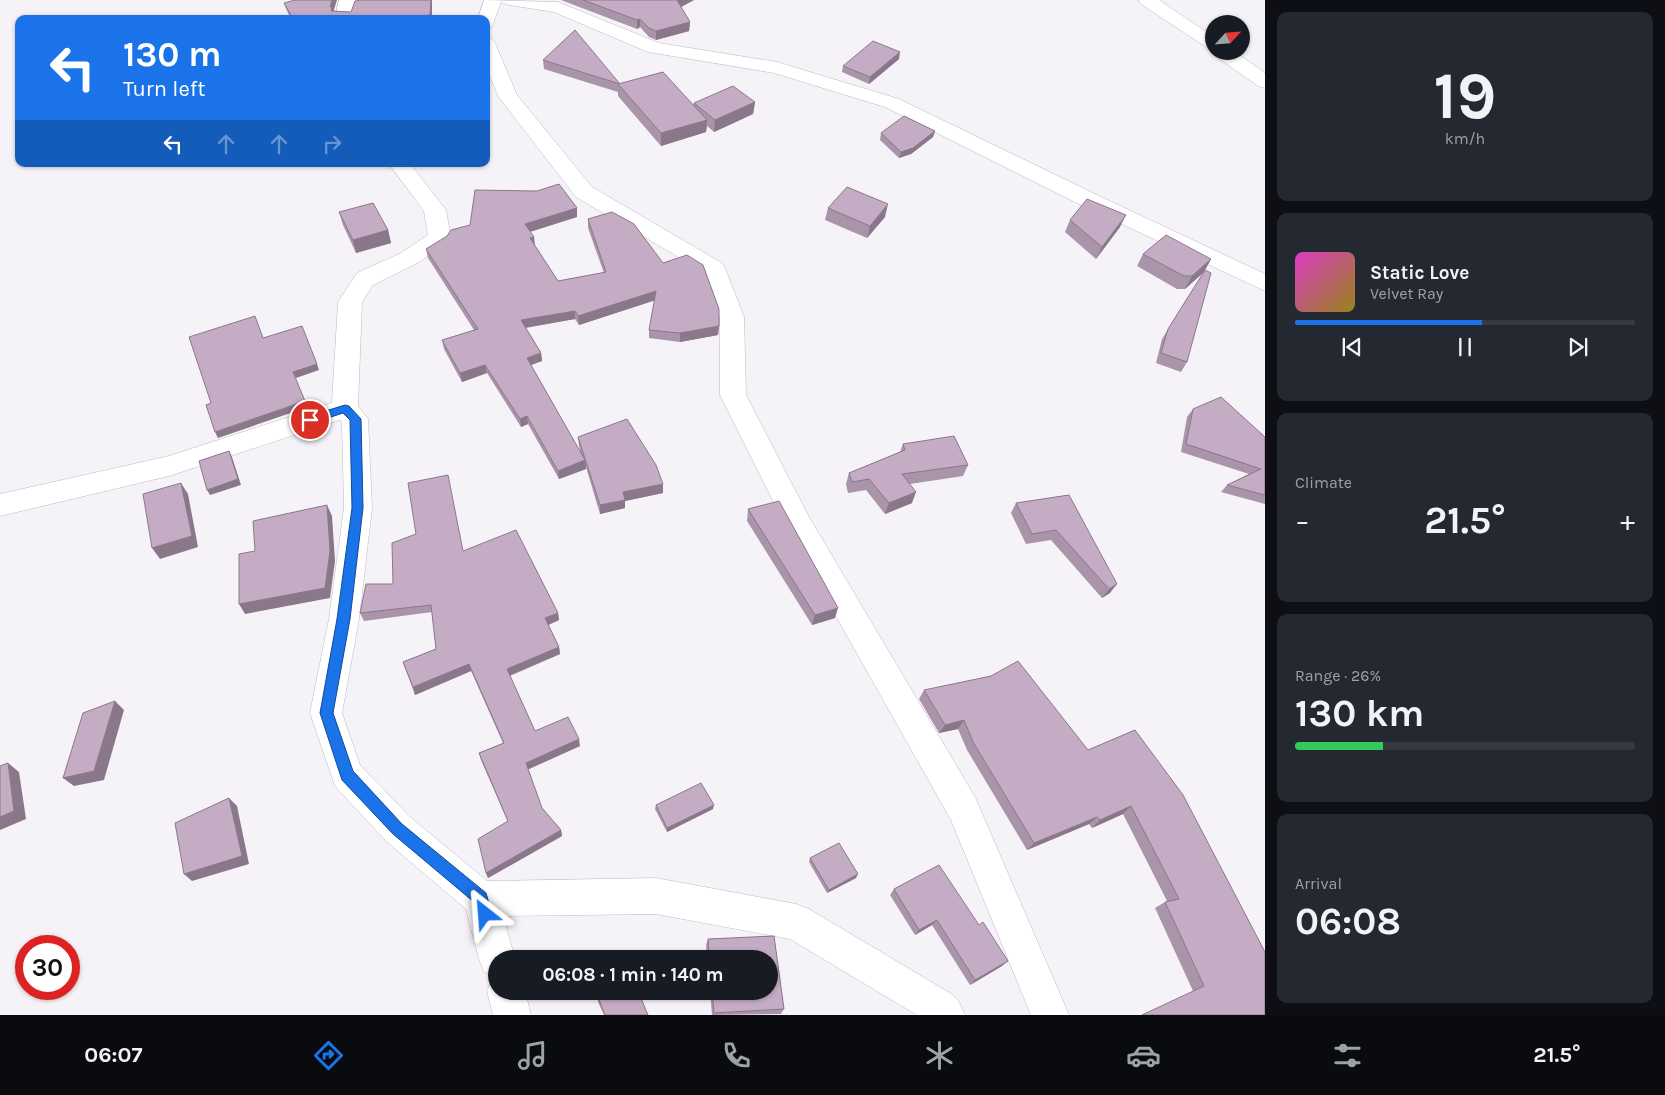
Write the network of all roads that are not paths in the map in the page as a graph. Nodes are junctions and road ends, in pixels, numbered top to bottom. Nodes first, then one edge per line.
1 (348, 0) edge
2 (493, 0) edge
3 (509, 0) edge
4 (1147, 0) edge
5 (345, 15) edge
6 (488, 15) edge
7 (1205, 40) edge
8 (490, 53) edge
9 (1234, 60) edge
10 (1265, 82) edge
11 (401, 167) edge
12 (1265, 283) edge
13 (345, 409) junction
14 (0, 505) edge
15 (481, 899) junction
16 (495, 950) edge
17 (508, 1000) edge
18 (512, 1015) edge
19 (946, 1015) edge
20 (1050, 1015) edge

1 - 5 street
2 - 6 street
3 - 12 street
4 - 7 street
8 - 20 street
9 - 10 street
11 - 13 street
13 - 14 street
13 - 15 street
15 - 16 street
15 - 19 street
17 - 18 street

